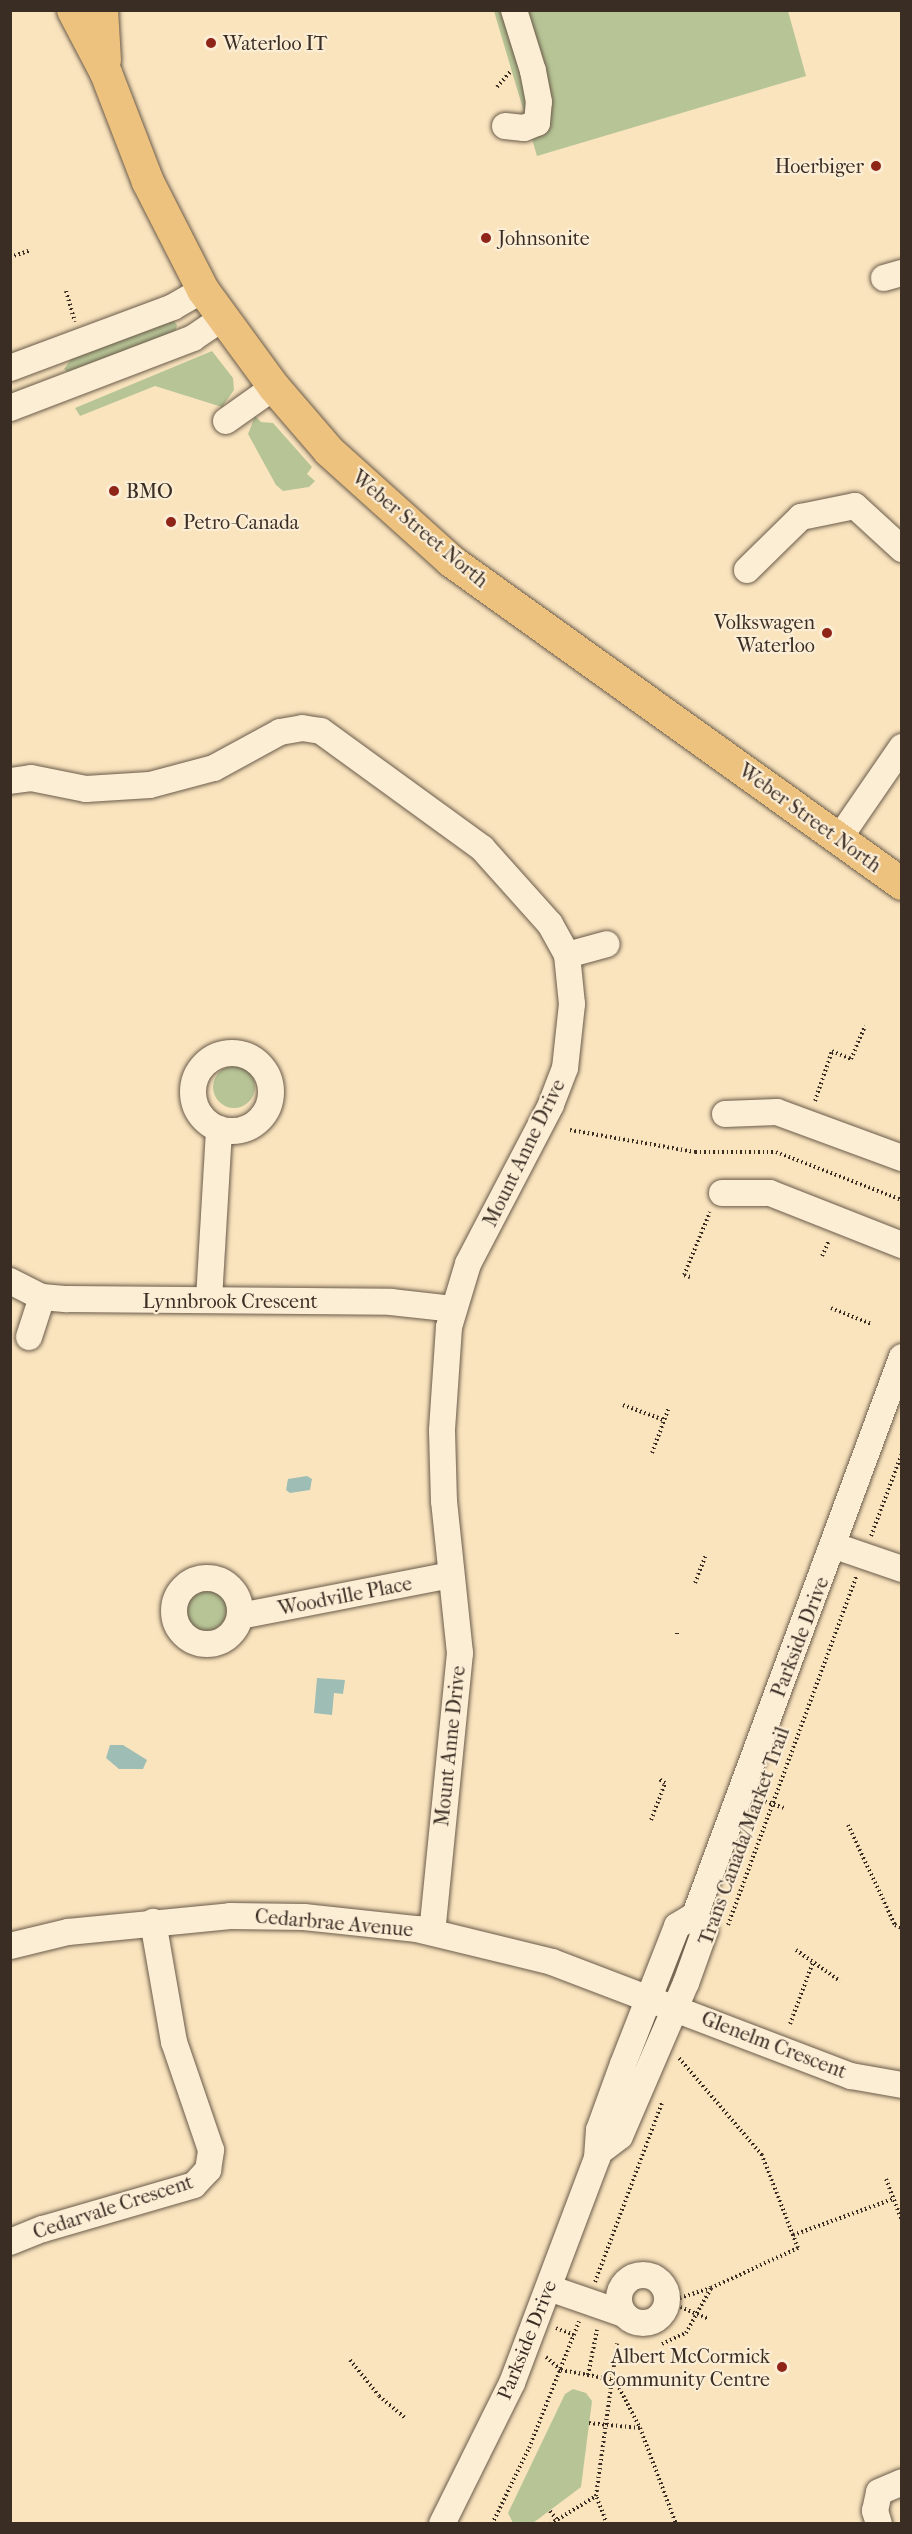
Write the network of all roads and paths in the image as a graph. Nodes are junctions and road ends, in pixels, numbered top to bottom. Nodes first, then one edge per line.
1 (73, 10) edge
2 (102, 10) edge
3 (514, 10) edge
4 (106, 73) junction
5 (505, 126) dead end
6 (29, 251) dead end
7 (10, 257) edge
8 (203, 290) junction
9 (66, 291) dead end
10 (221, 319) junction
11 (76, 326) dead end
12 (10, 368) edge
13 (274, 387) junction
14 (10, 408) edge
15 (226, 421) dead end
16 (902, 549) edge
17 (747, 570) dead end
18 (902, 747) edge
19 (10, 781) edge
20 (838, 840) junction
21 (902, 884) edge
22 (607, 944) dead end
23 (567, 955) junction
24 (865, 1026) dead end
25 (725, 1114) dead end
26 (807, 1122) junction
27 (219, 1129) dead end
28 (570, 1130) dead end
29 (902, 1158) edge
30 (722, 1193) joint
31 (902, 1200) edge
32 (902, 1245) edge
33 (690, 1277) dead end
34 (10, 1281) edge
35 (42, 1297) junction
36 (209, 1299) junction
37 (831, 1308) dead end
38 (453, 1309) junction
39 (871, 1324) dead end
40 (29, 1337) dead end
41 (902, 1357) edge
42 (623, 1405) dead end
43 (669, 1407) dead end
44 (664, 1420) junction
45 (652, 1453) dead end
46 (902, 1453) edge
47 (835, 1546) junction
48 (706, 1555) dead end
49 (864, 1556) junction
50 (902, 1569) edge
51 (451, 1575) junction
52 (695, 1583) dead end
53 (240, 1616) dead end
54 (659, 1779) dead end
55 (651, 1820) dead end
56 (848, 1825) dead end
57 (695, 1915) junction
58 (153, 1922) junction
59 (902, 1928) edge
60 (432, 1932) junction
61 (724, 1935) dead end
62 (10, 1946) edge
63 (796, 1950) dead end
64 (813, 1962) junction
65 (840, 1981) dead end
66 (649, 1997) junction
67 (674, 2006) junction
68 (790, 2024) dead end
69 (678, 2056) dead end
70 (902, 2085) edge
71 (600, 2152) junction
72 (886, 2179) dead end
73 (893, 2199) junction
74 (902, 2221) edge
75 (793, 2235) junction
76 (10, 2242) edge
77 (549, 2288) junction
78 (711, 2288) junction
79 (668, 2302) junction
80 (624, 2314) junction
81 (698, 2315) junction
82 (709, 2319) dead end
83 (556, 2328) dead end
84 (597, 2330) dead end
85 (574, 2335) dead end
86 (617, 2343) dead end
87 (662, 2344) dead end
88 (545, 2356) dead end
89 (350, 2360) dead end
90 (588, 2375) junction
91 (615, 2380) junction
92 (406, 2419) dead end
93 (589, 2423) dead end
94 (605, 2426) junction
95 (640, 2428) junction
96 (902, 2482) edge
97 (596, 2496) junction
98 (550, 2511) dead end
99 (556, 2519) junction
100 (442, 2523) edge
101 (550, 2523) edge
102 (607, 2523) edge
103 (676, 2523) edge
104 (879, 2523) edge

1 - 4 main road, Weber Street North
2 - 4 main road, Weber Street North
3 - 5 street
4 - 8 main road, Weber Street North
6 - 7 path
8 - 10 main road, Weber Street North
8 - 12 street
9 - 11 path
10 - 13 main road, Weber Street North
10 - 14 street
13 - 15 street
13 - 20 main road, Weber Street North
16 - 17 street
18 - 20 street
19 - 23 street, Mount Anne Drive
20 - 21 main road, Weber Street North
22 - 23 street
23 - 38 street, Mount Anne Drive
24 - 26 path
25 - 26 street
26 - 29 street
27 - 36 street
28 - 31 path
30 - 32 street
30 - 33 path
34 - 35 street, Lynnbrook Crescent
35 - 36 street, Lynnbrook Crescent
35 - 40 street
36 - 38 street, Lynnbrook Crescent
37 - 39 path
38 - 51 street, Mount Anne Drive
41 - 47 street, Parkside Drive
42 - 44 path
43 - 44 path
44 - 45 path
46 - 49 path, Trans Canada/Market Trail
47 - 49 street
47 - 57 street, Parkside Drive
48 - 52 path
49 - 50 street
49 - 61 path, Trans Canada/Market Trail
51 - 53 street, Woodville Place
51 - 60 street, Mount Anne Drive
54 - 55 path
56 - 59 path
57 - 66 street, Parkside Drive
57 - 67 street, Parkside Drive
58 - 60 street, Cedarbrae Avenue
58 - 62 street, Cedarbrae Avenue
58 - 76 street, Cedarvale Crescent
60 - 66 street, Cedarbrae Avenue
63 - 64 path
64 - 65 path
64 - 68 path
66 - 67 street, Glenelm Crescent
66 - 71 street, Parkside Drive
67 - 70 street, Glenelm Crescent
67 - 71 street, Parkside Drive
69 - 75 path
71 - 77 street, Parkside Drive
72 - 73 path
73 - 74 path
73 - 75 path
75 - 78 path
77 - 80 street
77 - 100 street, Parkside Drive
78 - 79 path
78 - 81 path
79 - 80 street
79 - 80 street
79 - 81 path
81 - 82 path
81 - 87 path
83 - 85 path
84 - 90 path
86 - 91 path
88 - 90 path
89 - 92 path
90 - 91 path
91 - 94 path
91 - 95 path
93 - 94 path
94 - 95 path
94 - 97 path
95 - 103 path
96 - 104 street
97 - 99 path
97 - 102 path
98 - 99 path
99 - 101 path

